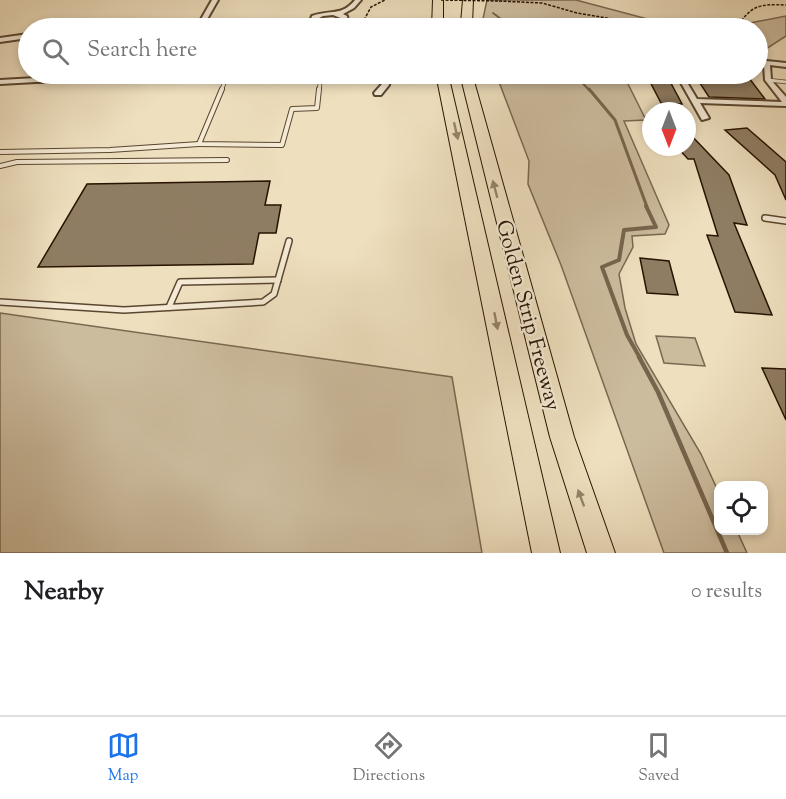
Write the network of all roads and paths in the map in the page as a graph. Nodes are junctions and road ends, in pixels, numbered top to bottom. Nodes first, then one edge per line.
1 (215, 0) edge
2 (358, 0) edge
3 (385, 0) edge
4 (468, 0) edge
5 (499, 1) edge
6 (438, 3) edge
7 (786, 5) edge
8 (339, 14) junction
9 (205, 18) edge
10 (313, 18) edge
11 (347, 18) edge
12 (366, 18) edge
13 (466, 18) edge
14 (608, 18) edge
15 (743, 18) edge
16 (18, 38) edge
17 (0, 40) edge
18 (768, 63) edge
19 (786, 65) edge
20 (768, 80) joint
21 (18, 81) edge
22 (0, 82) edge
23 (786, 82) edge
24 (223, 84) edge
25 (320, 84) edge
26 (385, 84) edge
27 (444, 84) edge
28 (469, 84) edge
29 (685, 84) edge
30 (378, 93) dead end
31 (696, 101) junction
32 (786, 103) edge
33 (705, 118) dead end
34 (199, 144) junction
35 (0, 152) edge
36 (227, 160) dead end
37 (0, 166) edge
38 (765, 218) dead end
39 (786, 221) edge
40 (289, 241) dead end
41 (278, 280) junction
42 (0, 302) edge
43 (169, 307) junction
44 (546, 553) edge
45 (601, 553) edge

1 - 9 street
2 - 8 street
3 - 12 path
4 - 13 highway
5 - 6 path, bridge
5 - 14 path
7 - 15 path
8 - 10 street
8 - 11 street
16 - 17 street
18 - 19 street
20 - 23 lane
20 - 32 street
21 - 22 street
24 - 34 lane
25 - 34 lane
26 - 30 street
27 -> 44 highway, Golden Strip Freeway
45 -> 28 highway, Golden Strip Freeway
29 - 31 street
31 - 32 street
31 - 33 street
34 - 35 lane
36 - 37 lane
38 - 39 lane
40 - 41 lane
41 - 43 lane
41 - 43 lane
42 - 43 lane

